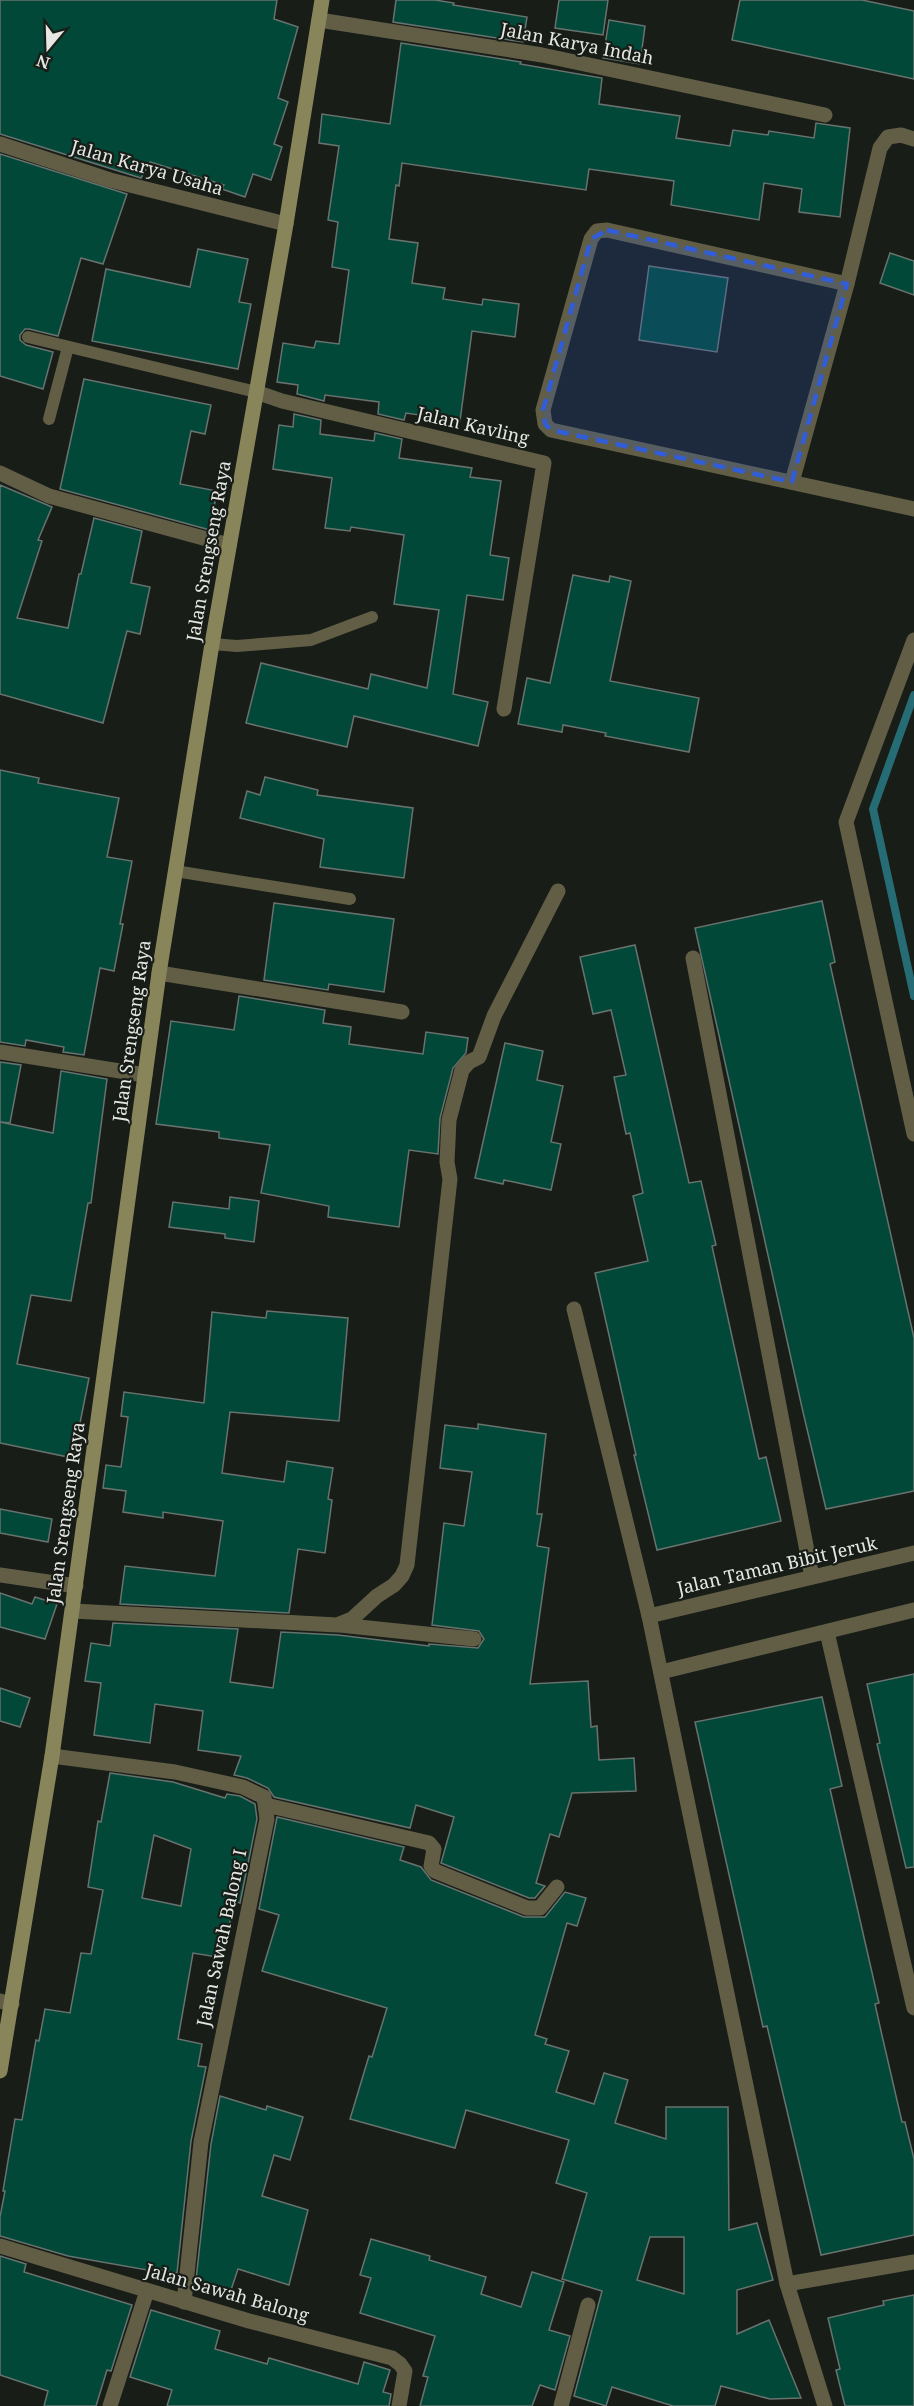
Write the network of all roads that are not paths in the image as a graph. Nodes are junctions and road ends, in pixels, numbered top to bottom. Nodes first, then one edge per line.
1 (322, 0) edge
2 (319, 20) junction
3 (825, 115) dead end
4 (914, 139) edge
5 (0, 144) edge
6 (286, 224) junction
7 (847, 284) junction
8 (28, 337) dead end
9 (68, 347) junction
10 (256, 392) junction
11 (49, 418) dead end
12 (0, 473) edge
13 (792, 482) junction
14 (914, 509) edge
15 (229, 545) junction
16 (372, 617) dead end
17 (914, 640) edge
18 (212, 644) junction
19 (504, 709) dead end
20 (175, 871) junction
21 (558, 891) dead end
22 (350, 899) dead end
23 (693, 958) dead end
24 (159, 973) junction
25 (402, 1012) dead end
26 (0, 1052) edge
27 (145, 1075) junction
28 (914, 1134) edge
29 (574, 1309) dead end
30 (914, 1553) edge
31 (0, 1575) edge
32 (812, 1577) junction
33 (76, 1586) junction
34 (914, 1610) edge
35 (73, 1611) junction
36 (649, 1616) junction
37 (337, 1625) junction
38 (828, 1632) junction
39 (474, 1639) dead end
40 (661, 1672) junction
41 (52, 1756) junction
42 (266, 1804) junction
43 (557, 1887) dead end
44 (6, 2003) edge
45 (914, 2008) edge
46 (0, 2071) edge
47 (0, 2246) edge
48 (914, 2262) edge
49 (787, 2284) junction
50 (147, 2291) junction
51 (184, 2302) junction
52 (588, 2305) dead end
53 (819, 2404) edge
54 (110, 2406) edge
55 (399, 2406) edge
56 (561, 2406) edge

1 - 2 main road, Jalan Srengseng Raya
2 - 3 street, Jalan Karya Indah
2 - 6 main road, Jalan Srengseng Raya
4 - 7 street
5 - 6 street, Jalan Karya Usaha
6 - 10 main road, Jalan Srengseng Raya
7 - 13 street
7 - 13 street
8 - 9 lane
9 - 10 lane
9 - 11 lane
10 - 15 main road, Jalan Srengseng Raya
10 - 19 street, Jalan Kavling
12 - 15 street
13 - 14 street
15 - 18 main road, Jalan Srengseng Raya
16 - 18 lane
17 - 28 street
18 - 20 main road, Jalan Srengseng Raya
20 - 22 lane
20 - 24 main road, Jalan Srengseng Raya
21 - 37 street
23 - 32 street
24 - 25 street
24 - 27 main road, Jalan Srengseng Raya
26 - 27 street
27 - 33 main road, Jalan Srengseng Raya
29 - 36 street
30 - 32 street, Jalan Taman Bibit Jeruk
31 - 33 street
32 - 36 street, Jalan Taman Bibit Jeruk
33 - 35 main road, Jalan Srengseng Raya
34 - 38 street
35 - 37 street
35 - 41 main road, Jalan Srengseng Raya
36 - 40 street
37 - 39 street
38 - 40 street
38 - 45 street
40 - 49 street
41 - 42 street
41 - 44 main road, Jalan Srengseng Raya
42 - 43 street
42 - 51 street, Jalan Sawah Balong I
44 - 46 main road, Jalan Srengseng Raya
47 - 50 street, Jalan Sawah Balong
48 - 49 street
49 - 53 street
50 - 51 street, Jalan Sawah Balong
50 - 54 street
51 - 55 street, Jalan Sawah Balong
52 - 56 street

